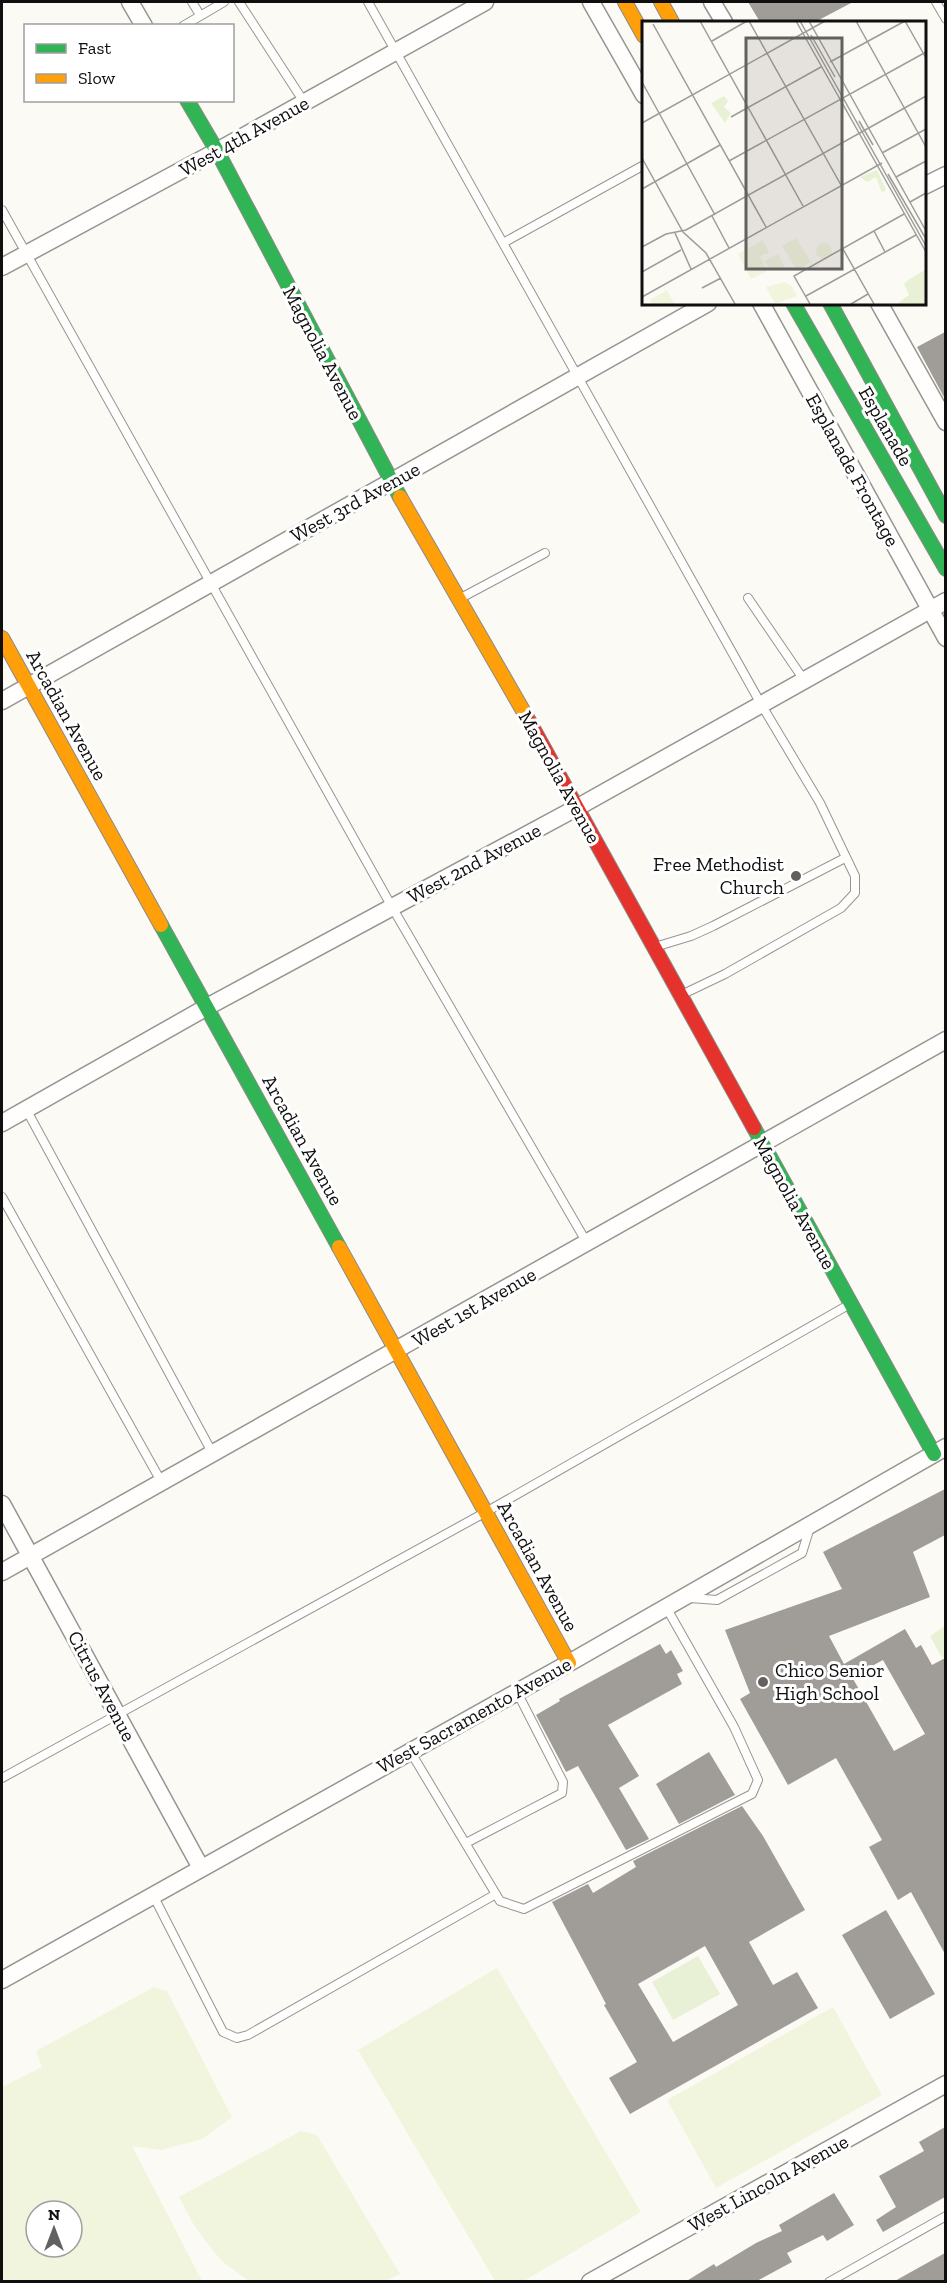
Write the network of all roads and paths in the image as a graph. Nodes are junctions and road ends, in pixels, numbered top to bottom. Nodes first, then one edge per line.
1 (130, 2) edge
2 (192, 2) edge
3 (224, 2) edge
4 (239, 2) edge
5 (368, 2) edge
6 (485, 2) edge
7 (591, 2) edge
8 (625, 2) edge
9 (660, 2) edge
10 (712, 2) edge
11 (936, 2) edge
12 (200, 15) junction
13 (945, 19) edge
14 (671, 21) edge
15 (723, 21) edge
16 (143, 24) edge
17 (186, 24) edge
18 (642, 32) edge
19 (396, 51) junction
20 (642, 91) edge
21 (188, 102) edge
22 (304, 102) junction
23 (217, 151) junction
24 (642, 166) edge
25 (945, 175) edge
26 (926, 185) edge
27 (2, 210) edge
28 (503, 243) junction
29 (26, 254) junction
30 (2, 267) edge
31 (706, 304) edge
32 (761, 304) edge
33 (794, 304) edge
34 (831, 304) edge
35 (880, 304) edge
36 (578, 376) junction
37 (945, 422) edge
38 (391, 481) junction
39 (945, 516) edge
40 (545, 553) dead end
41 (945, 569) edge
42 (210, 583) junction
43 (748, 598) dead end
44 (459, 600) junction
45 (945, 600) edge
46 (930, 609) junction
47 (2, 638) edge
48 (945, 638) edge
49 (804, 680) junction
50 (28, 686) junction
51 (2, 701) edge
52 (761, 704) junction
53 (578, 807) junction
54 (845, 858) junction
55 (392, 907) junction
56 (654, 947) junction
57 (681, 996) junction
58 (207, 1007) junction
59 (945, 1040) edge
60 (26, 1108) junction
61 (2, 1122) edge
62 (762, 1144) junction
63 (2, 1197) edge
64 (587, 1243) junction
65 (851, 1303) junction
66 (397, 1351) junction
67 (940, 1450) edge
68 (213, 1454) junction
69 (162, 1482) junction
70 (2, 1504) edge
71 (486, 1512) junction
72 (32, 1556) junction
73 (2, 1572) edge
74 (666, 1607) junction
75 (569, 1662) junction
76 (517, 1692) junction
77 (117, 1714) junction
78 (410, 1751) junction
79 (2, 1778) edge
80 (466, 1844) junction
81 (201, 1868) junction
82 (153, 1895) junction
83 (498, 1898) junction
84 (2, 1980) edge
85 (945, 2084) edge
86 (945, 2216) edge
87 (590, 2282) edge
88 (829, 2282) edge

1 - 16 street
2 - 12 lane
3 - 12 lane
4 - 22 lane
5 - 19 lane
6 - 19 street, West 4th Avenue
7 - 20 street
8 - 18 street
9 - 14 street
10 - 15 street
11 - 13 lane
12 - 17 lane
19 - 22 street, West 4th Avenue
19 - 28 lane
21 - 23 street, Magnolia Avenue
22 - 23 street, West 4th Avenue
23 - 29 street, West 4th Avenue
23 - 38 street, Magnolia Avenue
24 - 28 lane
25 - 26 street
27 - 29 lane
28 - 36 lane
29 - 30 street, West 4th Avenue
29 - 42 lane
31 - 36 street, West 3rd Avenue
32 - 46 street, Esplanade Frontage
33 - 41 street, Esplanade
34 - 39 street, Esplanade
35 - 37 street
36 - 38 street, West 3rd Avenue
36 - 52 lane
38 - 42 street, West 3rd Avenue
38 - 44 street, Magnolia Avenue
40 - 44 lane
42 - 50 street, West 3rd Avenue
42 - 55 lane
43 - 49 lane
44 - 53 street, Magnolia Avenue
45 - 46 street, West 2nd Avenue
46 - 48 street, Esplanade Frontage
46 - 49 street, West 2nd Avenue
47 - 50 street, Arcadian Avenue
49 - 52 street, West 2nd Avenue
50 - 51 street, West 3rd Avenue
50 - 58 street, Arcadian Avenue
52 - 53 street, West 2nd Avenue
52 - 54 lane
53 - 55 street, West 2nd Avenue
53 - 56 street, Magnolia Avenue
54 - 56 lane
54 - 57 lane
55 - 58 street, West 2nd Avenue
55 - 64 lane
56 - 57 street, Magnolia Avenue
57 - 62 street, Magnolia Avenue
58 - 60 street, West 2nd Avenue
58 - 66 street, Arcadian Avenue
59 - 62 street, West 1st Avenue
60 - 61 street, West 2nd Avenue
60 - 68 lane
62 - 64 street, West 1st Avenue
62 - 65 street, Magnolia Avenue
63 - 69 lane
64 - 66 street, West 1st Avenue
65 - 67 street, Magnolia Avenue
65 - 71 lane
66 - 68 street, West 1st Avenue
66 - 71 street, Arcadian Avenue
67 - 74 street, West Sacramento Avenue
68 - 69 street, West 1st Avenue
69 - 72 street, West 1st Avenue
70 - 72 street, Citrus Avenue
71 - 75 street, Arcadian Avenue
71 - 77 lane
72 - 73 street, West 1st Avenue
72 - 77 street, Citrus Avenue
74 - 75 street, West Sacramento Avenue
74 - 83 lane
75 - 76 street, West Sacramento Avenue
76 - 78 street, West Sacramento Avenue
76 - 80 lane
77 - 79 lane
77 - 81 street, Citrus Avenue
78 - 80 lane
78 - 81 street, West Sacramento Avenue
80 - 83 lane
81 - 82 street, West Sacramento Avenue
82 - 83 lane
82 - 84 street, West Sacramento Avenue
85 - 87 street, West Lincoln Avenue
86 - 88 lane

